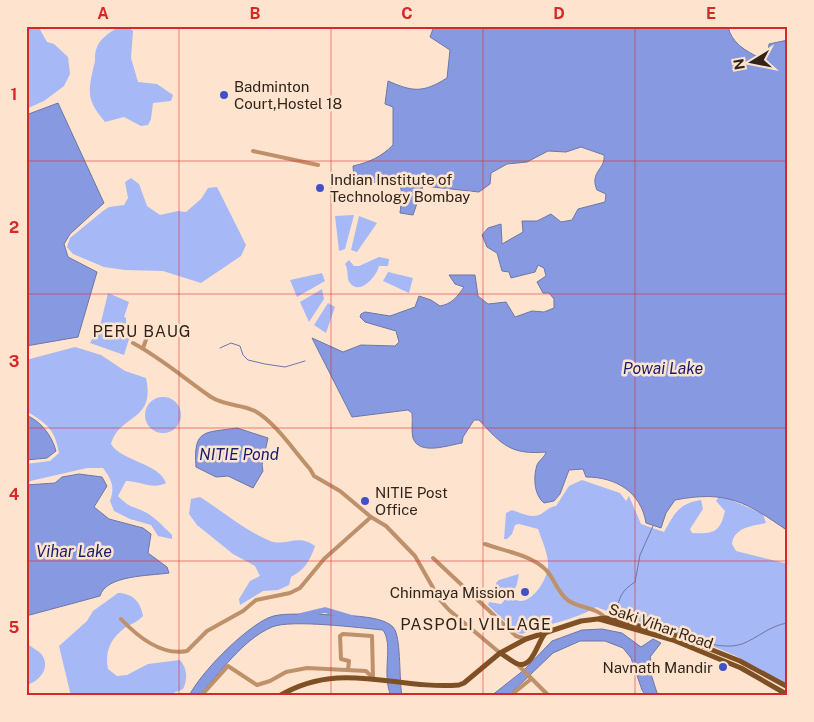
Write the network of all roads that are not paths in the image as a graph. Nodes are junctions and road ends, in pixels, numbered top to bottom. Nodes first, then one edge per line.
1 (253, 151) dead end
2 (318, 165) dead end
3 (151, 326) dead end
4 (133, 343) dead end
5 (143, 348) junction
6 (372, 518) junction
7 (485, 544) dead end
8 (433, 558) dead end
9 (121, 619) dead end
10 (606, 620) junction
11 (548, 631) junction
12 (526, 639) junction
13 (682, 641) junction
14 (500, 653) junction
15 (518, 666) junction
16 (348, 670) junction
17 (373, 678) junction
18 (530, 679) junction
19 (788, 687) edge
20 (788, 695) edge
21 (201, 696) edge
22 (279, 696) edge
23 (510, 696) edge
24 (549, 696) edge

1 - 2 street
3 - 5 street
4 - 5 street
5 - 6 street
6 - 9 street
6 - 14 street
7 - 10 street
8 - 12 street
10 - 11 main road, Saki Vihar Road
10 - 13 main road, Saki Vihar Road
11 - 12 main road
11 - 15 main road
12 - 14 main road
13 - 19 main road, Saki Vihar Road
13 - 20 main road, Saki Vihar Road
14 - 15 main road
14 - 17 main road
15 - 18 street
16 - 17 street
16 - 17 street
16 - 21 street
17 - 22 main road
18 - 23 street
18 - 24 street

